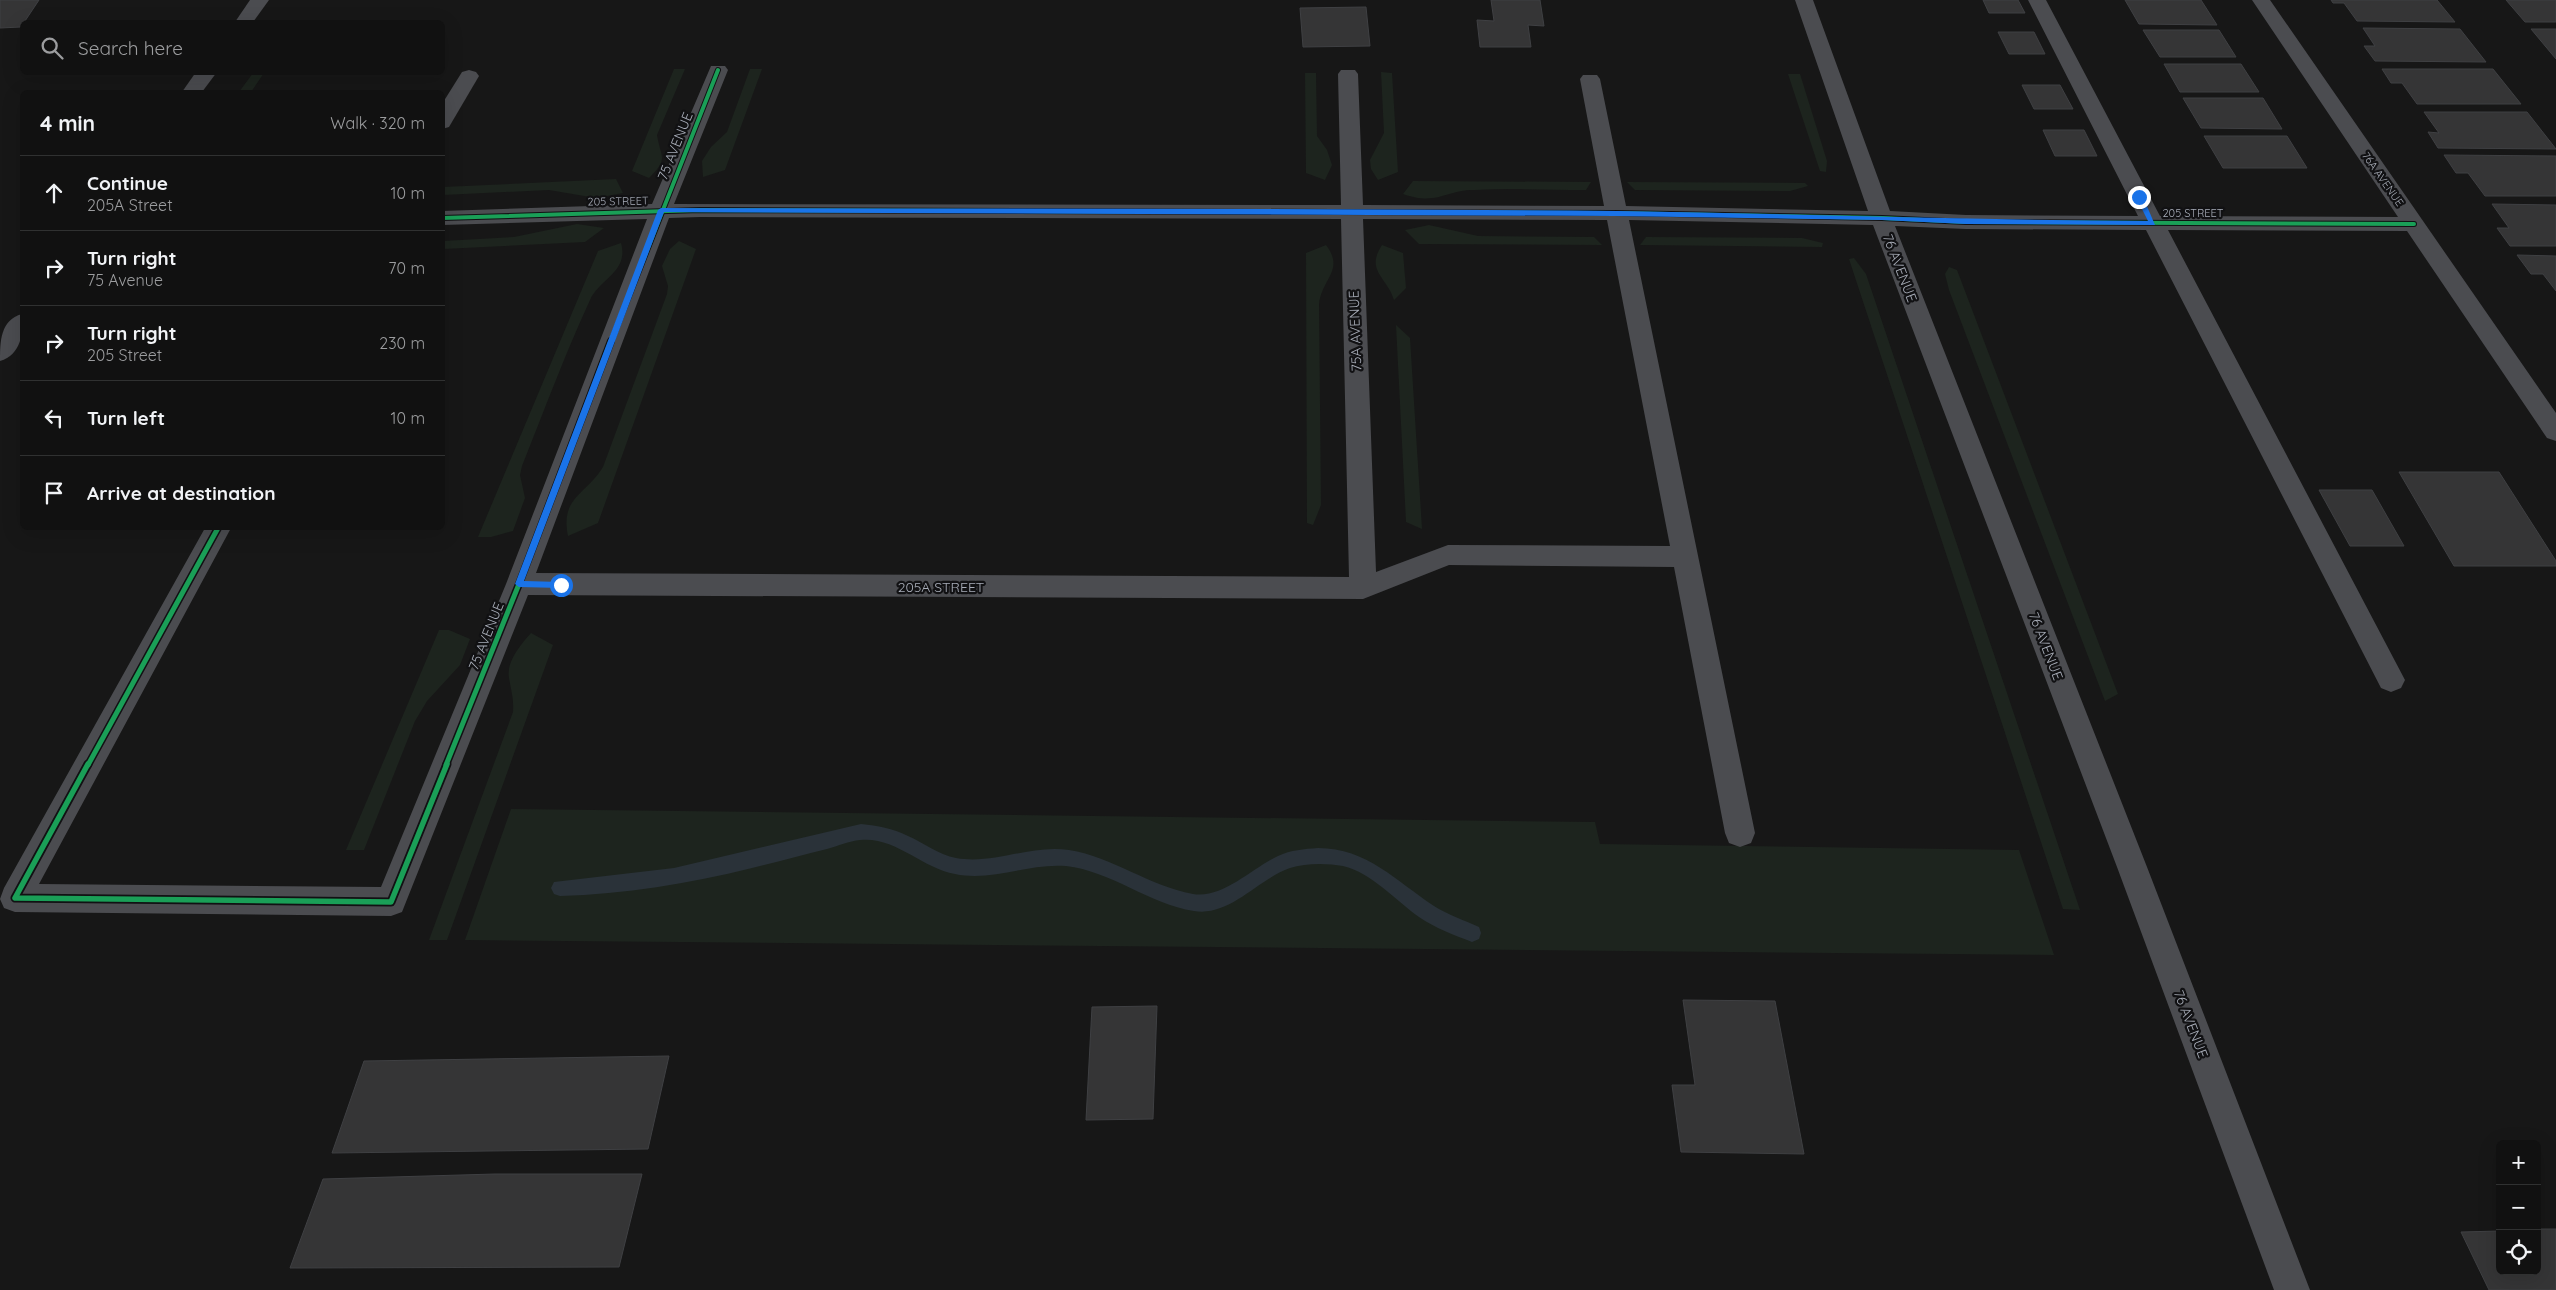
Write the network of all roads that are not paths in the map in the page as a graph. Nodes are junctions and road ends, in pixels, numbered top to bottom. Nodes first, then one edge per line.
1 (260, 0) edge
2 (1804, 0) edge
3 (2037, 0) edge
4 (2261, 0) edge
5 (245, 20) edge
6 (718, 70) dead end
7 (1348, 74) dead end
8 (205, 75) edge
9 (469, 76) dead end
10 (1590, 79) dead end
11 (194, 90) edge
12 (445, 118) edge
13 (661, 210) junction
14 (1352, 213) junction
15 (1615, 214) junction
16 (445, 218) edge
17 (1882, 218) junction
18 (2153, 223) junction
19 (2414, 224) junction
20 (20, 325) edge
21 (0, 353) edge
22 (2556, 432) edge
23 (217, 530) edge
24 (1684, 557) junction
25 (519, 584) junction
26 (1363, 588) junction
27 (2391, 680) dead end
28 (1740, 833) dead end
29 (2292, 1290) edge

1 - 5 street
2 - 17 street, 76 AVENUE
3 - 18 street
4 - 19 street, 76A AVENUE
6 - 13 street, 75 AVENUE
7 - 14 street, 75A AVENUE
8 - 11 street
9 - 12 street
10 - 15 street
13 - 14 street, 205 STREET
13 - 16 street, 205 STREET
13 - 25 street, 75 AVENUE
14 - 15 street, 205 STREET
14 - 26 street, 75A AVENUE
15 - 17 street, 205 STREET
15 - 24 street
17 - 18 street, 205 STREET
17 - 29 street, 76 AVENUE
18 - 19 street, 205 STREET
18 - 27 street
19 - 22 street, 76A AVENUE
20 - 21 street
23 - 25 street, 75 AVENUE
24 - 26 street
24 - 28 street
25 - 26 street, 205A STREET

